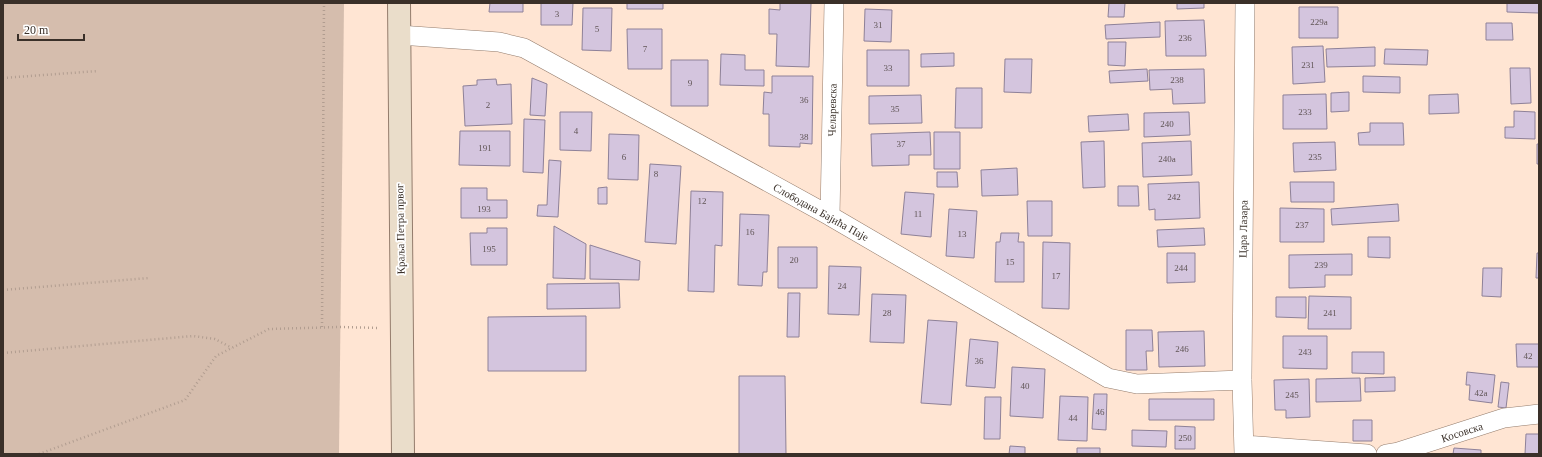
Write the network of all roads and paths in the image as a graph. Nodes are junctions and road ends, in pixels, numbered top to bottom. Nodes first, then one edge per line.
1 (324, 3) edge
2 (399, 3) edge
3 (834, 3) edge
4 (1245, 3) edge
5 (399, 35) junction
6 (98, 71) dead end
7 (3, 78) edge
8 (830, 216) junction
9 (149, 278) dead end
10 (3, 290) edge
11 (322, 328) junction
12 (402, 329) junction
13 (232, 348) junction
14 (3, 353) edge
15 (1242, 380) junction
16 (1539, 414) edge
17 (1244, 449) edge
18 (39, 454) edge
19 (403, 454) edge
20 (1367, 454) edge
21 (1386, 454) edge

1 - 11 path
2 - 5 main road, Краља Петра првог
3 - 8 street, Челаревска
4 - 15 street, Цара Лазара
5 - 8 street, Слободана Бајића Паје
5 - 12 main road, Краља Петра првог
6 - 7 path
8 - 15 street, Слободана Бајића Паје
9 - 10 path
11 - 12 path
11 - 13 path
12 - 19 main road, Краља Петра првог
13 - 14 path
13 - 18 path
15 - 17 street, Цара Лазара
16 - 21 street, Косовска
17 - 20 street

